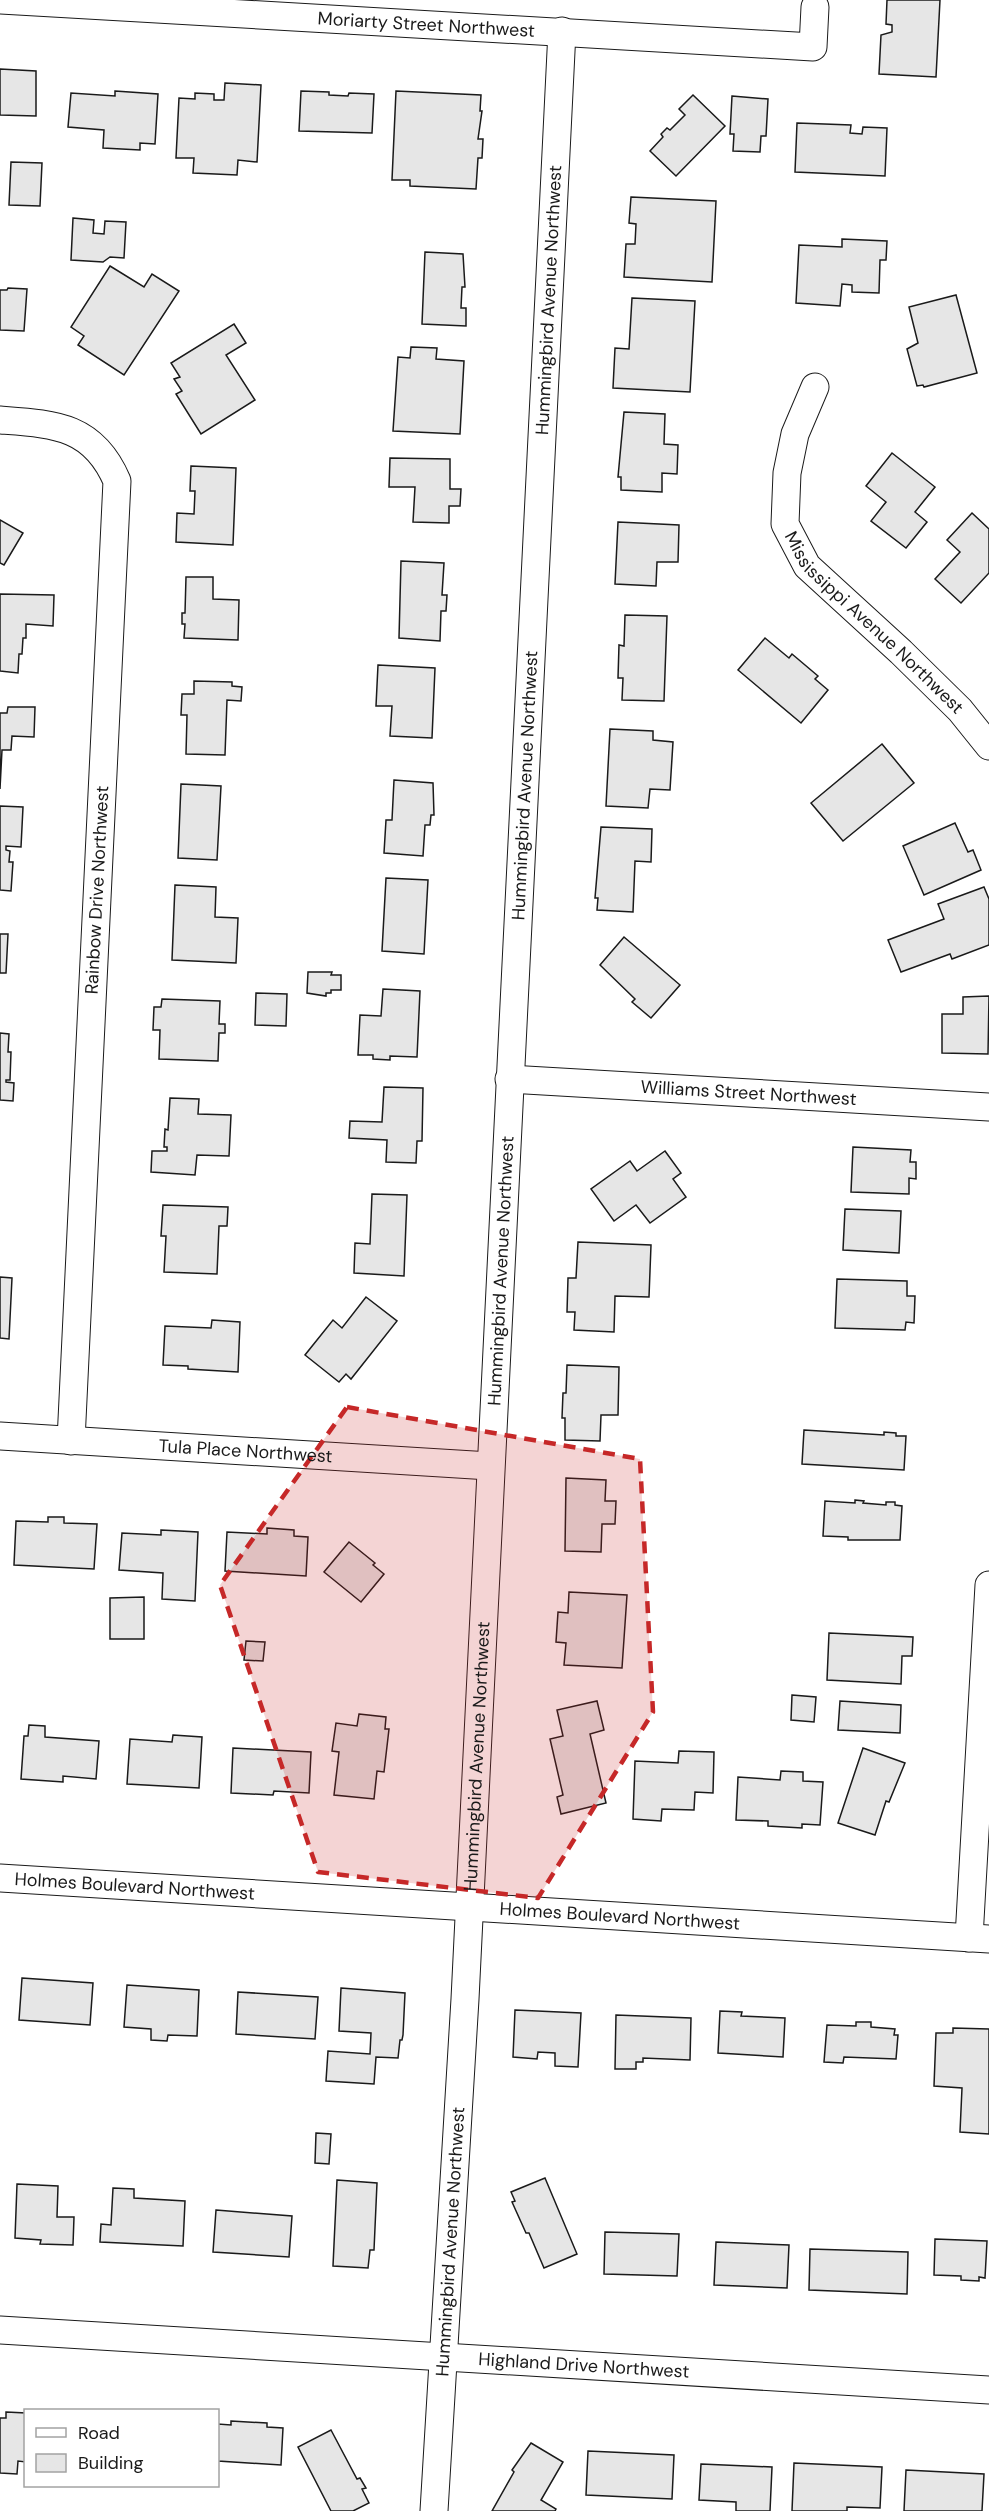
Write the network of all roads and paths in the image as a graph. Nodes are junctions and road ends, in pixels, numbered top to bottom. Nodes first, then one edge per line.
1 (1, 0) edge
2 (815, 7) dead end
3 (562, 31) junction
4 (814, 387) dead end
5 (0, 420) edge
6 (989, 746) edge
7 (509, 1079) junction
8 (989, 1107) edge
9 (0, 1436) edge
10 (71, 1441) junction
11 (490, 1466) junction
12 (989, 1585) edge
13 (0, 1878) edge
14 (468, 1907) junction
15 (979, 1938) edge
16 (0, 2331) edge
17 (444, 2357) junction
18 (989, 2390) edge
19 (434, 2511) edge

1 - 3 street, Moriarty Street Northwest
2 - 3 street, Moriarty Street Northwest
3 - 7 street, Hummingbird Avenue Northwest
4 - 6 street, Mississippi Avenue Northwest
5 - 10 street, Rainbow Drive Northwest
7 - 8 street, Williams Street Northwest
7 - 11 street, Hummingbird Avenue Northwest
9 - 10 street, Tula Place Northwest
10 - 11 street, Tula Place Northwest
11 - 14 street, Hummingbird Avenue Northwest
12 - 15 street
13 - 14 street, Holmes Boulevard Northwest
14 - 15 street, Holmes Boulevard Northwest
14 - 17 street, Hummingbird Avenue Northwest
16 - 17 street, Highland Drive Northwest
17 - 18 street, Highland Drive Northwest
17 - 19 street, Hummingbird Avenue Northwest

